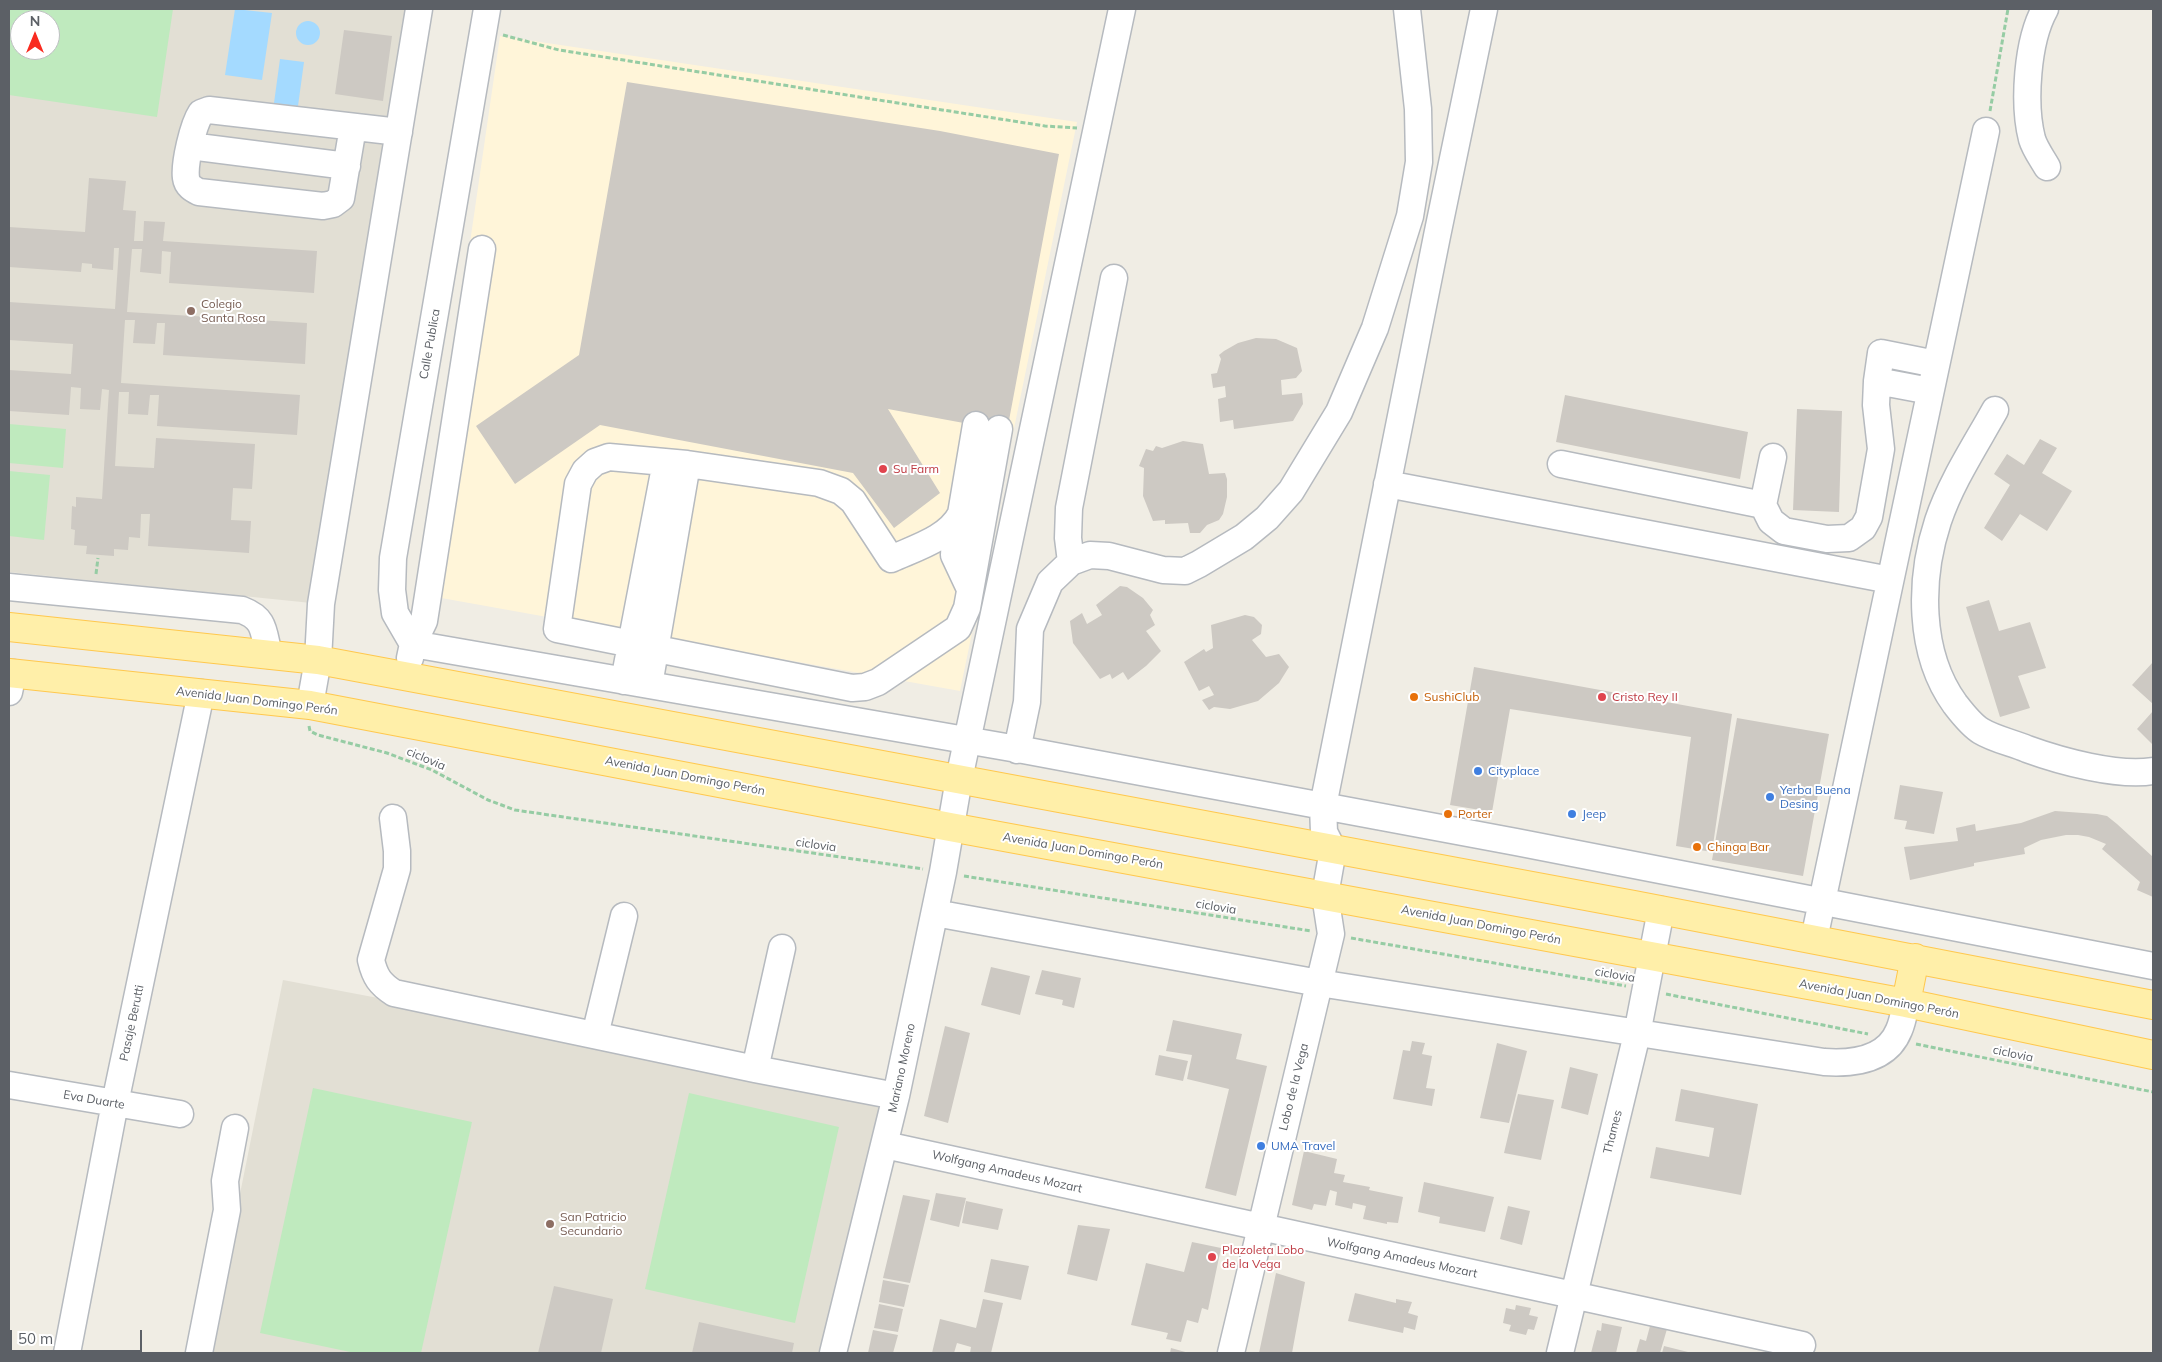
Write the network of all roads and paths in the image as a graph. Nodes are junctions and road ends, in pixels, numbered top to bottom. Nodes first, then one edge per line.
1 (419, 9) edge
2 (1122, 9) edge
3 (1407, 9) edge
4 (1484, 9) edge
5 (2008, 9) edge
6 (2045, 9) edge
7 (485, 20) edge
8 (354, 127) junction
9 (1096, 130) junction
10 (1986, 131) joint
11 (398, 132) junction
12 (190, 146) junction
13 (347, 166) junction
14 (2047, 167) dead end
15 (482, 249) dead end
16 (1114, 278) dead end
17 (1936, 364) junction
18 (1877, 381) junction
19 (1930, 391) junction
20 (1995, 410) dead end
21 (1773, 457) dead end
22 (676, 463) junction
23 (1561, 464) dead end
24 (1387, 484) junction
25 (1763, 505) junction
26 (956, 523) junction
27 (914, 548) junction
28 (954, 555) junction
29 (1071, 562) junction
30 (1890, 580) junction
31 (9, 587) edge
32 (970, 589) junction
33 (9, 627) edge
34 (413, 644) junction
35 (644, 645) junction
36 (269, 655) junction
37 (318, 660) junction
38 (406, 676) junction
39 (10, 679) edge
40 (624, 681) junction
41 (649, 685) junction
42 (201, 693) junction
43 (310, 705) junction
44 (842, 719) junction
45 (967, 740) junction
46 (1017, 750) junction
47 (834, 756) junction
48 (2153, 771) edge
49 (959, 779) junction
50 (1323, 806) junction
51 (393, 818) dead end
52 (950, 826) junction
53 (1333, 850) junction
54 (943, 872) junction
55 (1325, 895) junction
56 (1820, 902) junction
57 (1661, 910) junction
58 (935, 913) junction
59 (624, 916) dead end
60 (1331, 934) junction
61 (1814, 939) junction
62 (782, 948) dead end
63 (1652, 957) junction
64 (1915, 958) junction
65 (2153, 966) edge
66 (1319, 983) junction
67 (1645, 989) junction
68 (1906, 1003) junction
69 (2153, 1005) edge
70 (1637, 1034) junction
71 (595, 1035) junction
72 (1894, 1040) junction
73 (2153, 1055) edge
74 (755, 1068) junction
75 (9, 1085) edge
76 (2153, 1092) edge
77 (896, 1096) junction
78 (115, 1104) junction
79 (180, 1114) dead end
80 (235, 1128) dead end
81 (885, 1145) junction
82 (1260, 1228) junction
83 (1574, 1295) junction
84 (1802, 1345) dead end
85 (68, 1353) edge
86 (199, 1353) edge
87 (833, 1353) edge
88 (1231, 1353) edge
89 (1560, 1353) edge

1 - 11 street
2 - 9 street, Mariano Moreno
3 - 29 street
4 - 24 street
5 - 10 path
6 - 14 street
7 - 9 path
7 - 34 street, Calle Publica
8 - 11 street
8 - 12 street
8 - 13 street
9 - 45 street, Mariano Moreno
10 - 17 street
11 - 37 street
12 - 13 street
12 - 13 street
15 - 34 street
16 - 29 street
17 - 18 street
17 - 19 street
18 - 19 street
18 - 25 street
19 - 30 street
20 - 48 street
21 - 25 street
22 - 27 street
22 - 35 street
22 - 35 street
23 - 25 street
24 - 30 street
24 - 50 street
26 - 27 street
26 - 28 street
26 - 32 street
27 - 28 street
28 - 32 street
29 - 46 street
30 - 56 street
31 - 36 street
32 - 35 street
33 - 36 main road
34 - 38 street
34 - 40 street
35 - 40 street
35 - 41 street
36 - 37 main road
37 - 38 main road
37 - 43 street
38 - 47 main road
39 - 42 main road, Avenida Juan Domingo Perón
40 - 41 street
41 - 44 street
42 - 43 main road, Avenida Juan Domingo Perón
42 - 78 street, Pasaje Berutti
43 - 52 main road, Avenida Juan Domingo Perón
43 - 54 path, ciclovia
44 - 45 street
44 - 47 street
45 - 46 street
45 - 49 street, Mariano Moreno
46 - 50 street
47 - 49 main road
49 - 52 street, Mariano Moreno
49 - 53 main road
50 - 53 street
50 - 56 street
51 - 71 street
52 - 54 street, Mariano Moreno
52 - 55 main road, Avenida Juan Domingo Perón
53 - 55 street, Lobo de la Vega
53 - 57 main road
54 - 58 street, Mariano Moreno
54 - 60 path, ciclovia
55 - 60 street, Lobo de la Vega
55 - 63 main road, Avenida Juan Domingo Perón
56 - 61 street
56 - 65 street
57 - 61 main road
57 - 63 street, Thames
58 - 66 street
58 - 77 street, Mariano Moreno
59 - 71 street
60 - 66 street, Lobo de la Vega
60 - 67 path, ciclovia
61 - 64 main road
62 - 74 street
63 - 67 street, Thames
63 - 68 main road, Avenida Juan Domingo Perón
64 - 68 main road
64 - 69 main road
66 - 70 street
66 - 82 street, Lobo de la Vega
67 - 70 street, Thames
67 - 72 path, ciclovia
68 - 72 street
68 - 73 main road, Avenida Juan Domingo Perón
70 - 72 street
70 - 83 street, Thames
71 - 74 street
72 - 76 path, ciclovia
74 - 77 street
75 - 78 street, Eva Duarte
77 - 81 street, Mariano Moreno
78 - 79 street, Eva Duarte
78 - 85 street, Pasaje Berutti
80 - 86 street
81 - 82 street, Wolfgang Amadeus Mozart
81 - 87 street, Mariano Moreno
82 - 83 street, Wolfgang Amadeus Mozart
82 - 88 street, Lobo de la Vega
83 - 84 street, Wolfgang Amadeus Mozart
83 - 89 street, Thames

